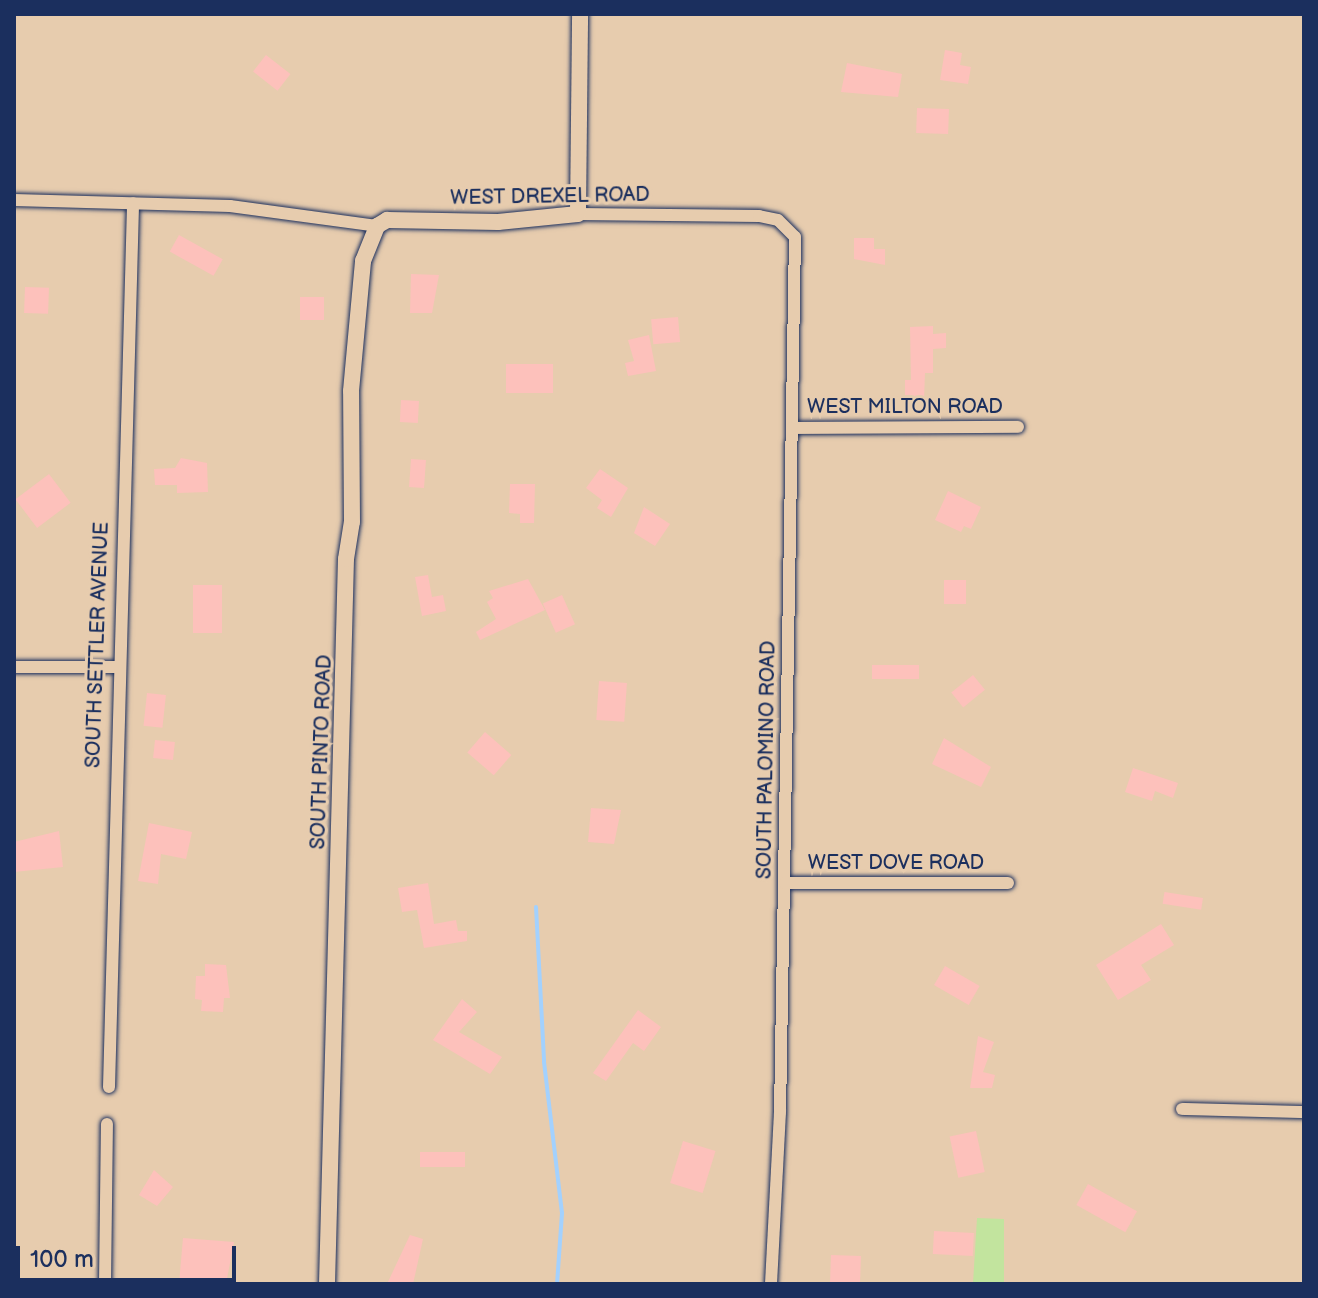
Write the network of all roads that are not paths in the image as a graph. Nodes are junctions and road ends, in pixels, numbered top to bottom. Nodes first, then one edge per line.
1 (580, 14) edge
2 (14, 200) edge
3 (133, 203) junction
4 (578, 214) junction
5 (377, 226) junction
6 (795, 237) joint
7 (1018, 427) dead end
8 (793, 428) junction
9 (14, 667) edge
10 (116, 667) junction
11 (785, 883) junction
12 (1008, 883) dead end
13 (109, 1087) dead end
14 (1182, 1109) dead end
15 (1304, 1112) edge
16 (107, 1124) dead end
17 (105, 1284) edge
18 (327, 1284) edge
19 (771, 1284) edge

1 - 4 street
2 - 3 street, WEST DREXEL ROAD
3 - 5 street, WEST DREXEL ROAD
3 - 10 street, SOUTH SETTLER AVENUE
4 - 5 street, WEST DREXEL ROAD
4 - 6 street, WEST DREXEL ROAD
5 - 18 street, SOUTH PINTO ROAD
6 - 8 street, SOUTH PALOMINO ROAD
7 - 8 street, WEST MILTON ROAD
8 - 11 street, SOUTH PALOMINO ROAD
9 - 10 street
10 - 13 street, SOUTH SETTLER AVENUE
11 - 12 street, WEST DOVE ROAD
11 - 19 street, SOUTH PALOMINO ROAD
14 - 15 street
16 - 17 street

